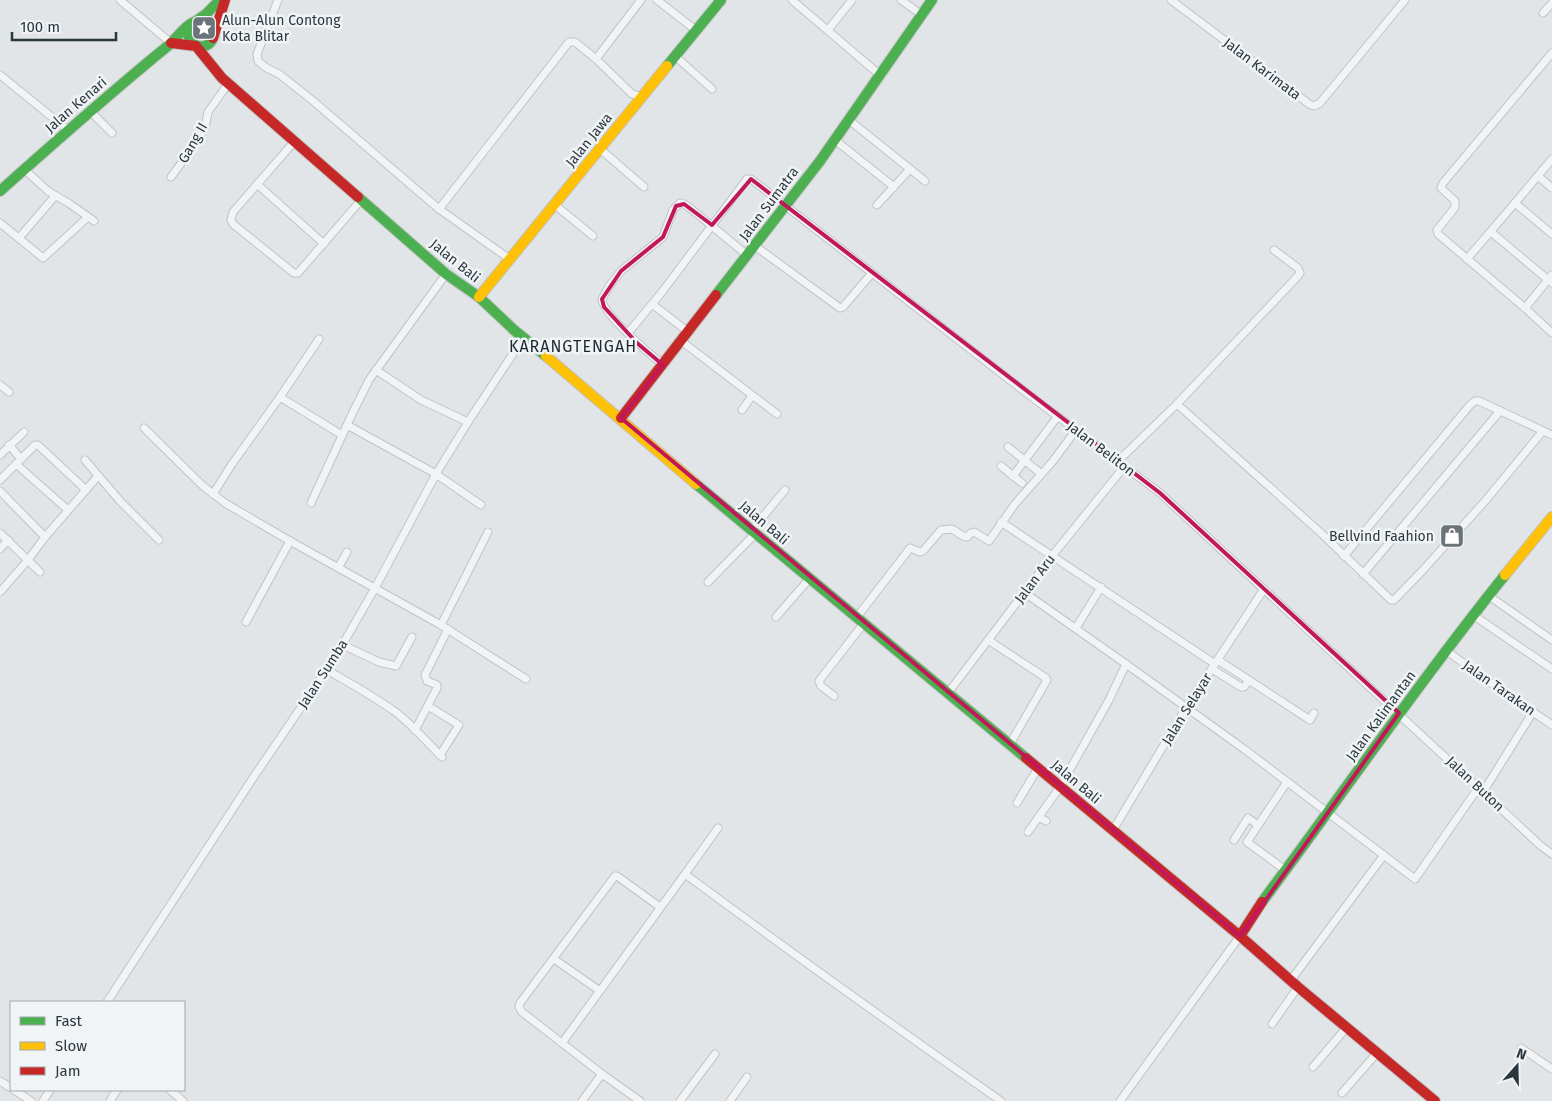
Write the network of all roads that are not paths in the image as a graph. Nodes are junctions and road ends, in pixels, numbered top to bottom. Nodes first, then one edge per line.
1 (120, 0) edge
2 (220, 0) edge
3 (225, 0) edge
4 (278, 0) edge
5 (641, 0) edge
6 (657, 0) edge
7 (721, 0) edge
8 (792, 0) edge
9 (852, 0) edge
10 (901, 0) edge
11 (932, 0) edge
12 (1171, 0) edge
13 (1405, 0) edge
14 (1552, 3) edge
15 (1543, 13) dead end
16 (922, 15) junction
17 (192, 24) junction
18 (828, 30) junction
19 (697, 31) junction
20 (213, 38) junction
21 (171, 43) junction
22 (196, 46) junction
23 (1552, 53) edge
24 (675, 56) junction
25 (596, 59) junction
26 (0, 75) edge
27 (880, 75) junction
28 (225, 81) junction
29 (712, 89) dead end
30 (642, 97) junction
31 (90, 111) junction
32 (849, 120) junction
33 (68, 130) junction
34 (112, 133) dead end
35 (835, 140) junction
36 (294, 142) junction
37 (600, 148) junction
38 (1552, 160) edge
39 (24, 169) junction
40 (910, 169) junction
41 (1538, 176) junction
42 (172, 177) dead end
43 (925, 181) dead end
44 (257, 184) junction
45 (644, 187) dead end
46 (894, 187) junction
47 (1552, 188) edge
48 (0, 191) edge
49 (55, 196) junction
50 (362, 200) junction
51 (1515, 202) junction
52 (554, 205) junction
53 (877, 205) dead end
54 (786, 206) junction
55 (439, 209) junction
56 (0, 223) edge
57 (712, 225) junction
58 (1492, 232) junction
59 (1552, 234) edge
60 (593, 236) dead end
61 (19, 238) junction
62 (324, 244) junction
63 (755, 246) junction
64 (1274, 250) dead end
65 (747, 255) junction
66 (1466, 259) junction
67 (510, 260) junction
68 (872, 273) junction
69 (446, 274) junction
70 (1551, 279) edge
71 (479, 297) junction
72 (652, 304) junction
73 (1525, 308) junction
74 (687, 331) junction
75 (518, 333) junction
76 (628, 333) junction
77 (1552, 333) edge
78 (319, 339) dead end
79 (680, 340) junction
80 (662, 365) junction
81 (376, 370) junction
82 (0, 385) edge
83 (9, 392) dead end
84 (752, 396) junction
85 (280, 397) junction
86 (1177, 404) junction
87 (742, 410) dead end
88 (1500, 411) junction
89 (777, 414) dead end
90 (1058, 416) junction
91 (621, 418) junction
92 (468, 422) junction
93 (347, 426) junction
94 (144, 428) dead end
95 (1076, 430) junction
96 (24, 432) dead end
97 (1542, 432) junction
98 (342, 435) junction
99 (1552, 435) edge
100 (9, 445) junction
101 (1008, 447) dead end
102 (0, 454) edge
103 (85, 460) dead end
104 (1025, 460) junction
105 (1118, 461) junction
106 (19, 462) junction
107 (1000, 466) dead end
108 (1124, 467) junction
109 (1039, 472) dead end
110 (436, 474) junction
111 (98, 476) junction
112 (1013, 476) junction
113 (0, 480) edge
114 (1022, 483) dead end
115 (86, 490) junction
116 (785, 490) dead end
117 (0, 491) edge
118 (213, 494) junction
119 (311, 502) dead end
120 (481, 505) dead end
121 (68, 510) junction
122 (1552, 517) edge
123 (1001, 522) junction
124 (488, 532) dead end
125 (753, 532) junction
126 (0, 533) edge
127 (45, 537) junction
128 (8, 540) junction
129 (159, 540) dead end
130 (290, 541) junction
131 (0, 549) edge
132 (347, 552) dead end
133 (1052, 556) junction
134 (1344, 556) junction
135 (28, 560) junction
136 (338, 568) junction
137 (40, 572) dead end
138 (1363, 574) junction
139 (810, 578) junction
140 (708, 582) dead end
141 (1101, 587) junction
142 (375, 588) junction
143 (1264, 589) junction
144 (0, 592) edge
145 (1025, 593) junction
146 (1489, 596) junction
147 (1473, 615) junction
148 (776, 617) dead end
149 (860, 620) junction
150 (246, 622) dead end
151 (444, 627) junction
152 (1076, 628) junction
153 (412, 637) dead end
154 (988, 640) junction
155 (1552, 640) edge
156 (343, 645) junction
157 (1446, 651) junction
158 (1126, 664) junction
159 (1215, 664) junction
160 (1552, 669) edge
161 (327, 670) junction
162 (526, 679) dead end
163 (1247, 683) dead end
164 (948, 693) junction
165 (834, 696) dead end
166 (428, 706) junction
167 (1186, 708) junction
168 (1314, 712) dead end
169 (1534, 712) junction
170 (1399, 714) junction
171 (1552, 725) edge
172 (416, 730) junction
173 (1010, 744) junction
174 (1038, 768) junction
175 (1287, 782) junction
176 (1060, 787) junction
177 (1481, 790) junction
178 (1017, 803) dead end
179 (1328, 814) junction
180 (1039, 817) junction
181 (1046, 821) dead end
182 (1258, 826) junction
183 (718, 828) dead end
184 (1113, 830) junction
185 (1028, 832) dead end
186 (1234, 840) dead end
187 (1552, 854) edge
188 (1384, 855) junction
189 (1285, 870) junction
190 (685, 874) junction
191 (660, 907) junction
192 (1240, 936) junction
193 (554, 959) junction
194 (1295, 983) junction
195 (600, 991) junction
196 (108, 1001) edge
197 (1272, 1024) dead end
198 (1347, 1027) junction
199 (562, 1043) junction
200 (1521, 1048) dead end
201 (1377, 1053) junction
202 (715, 1054) dead end
203 (1313, 1067) dead end
204 (1552, 1069) edge
205 (602, 1074) junction
206 (747, 1077) dead end
207 (16, 1091) edge
208 (171, 1091) edge
209 (1342, 1093) dead end
210 (31, 1101) edge
211 (183, 1101) edge
212 (582, 1101) edge
213 (640, 1101) edge
214 (680, 1101) edge
215 (730, 1101) edge
216 (1001, 1101) edge
217 (1120, 1101) edge
218 (1435, 1101) edge

1 - 21 street
2 - 17 main road, Jalan Kenari
3 - 20 main road
4 - 55 street
5 - 25 street
6 - 19 street
7 - 19 main road, Jalan Jawa
8 - 18 street
9 - 18 street
10 - 16 street
11 - 16 main road, Jalan Sumatra
12 - 13 street, Jalan Karimata
14 - 15 street
16 - 27 main road, Jalan Sumatra
17 - 20 main road
17 - 21 main road, Jalan Kenari
17 - 22 main road
18 - 27 street
19 - 24 main road, Jalan Jawa
20 - 22 main road
20 - 28 main road
21 - 22 main road
21 - 31 main road, Jalan Kenari
22 - 28 main road, Jalan Bali
23 - 66 street
24 - 29 street
24 - 30 main road, Jalan Jawa
25 - 30 street
25 - 55 street
26 - 33 street
27 - 32 main road, Jalan Sumatra
28 - 36 main road, Jalan Bali
28 - 42 street, Gang II
30 - 37 main road, Jalan Jawa
31 - 33 main road, Jalan Kenari
31 - 34 street
32 - 35 main road, Jalan Sumatra
32 - 40 street
33 - 39 main road, Jalan Kenari
35 - 46 street
35 - 54 main road, Jalan Sumatra
36 - 44 street
36 - 50 main road, Jalan Bali
37 - 45 street
37 - 52 main road, Jalan Jawa
38 - 41 street
39 - 48 main road, Jalan Kenari
39 - 49 street
40 - 43 street
40 - 46 street
41 - 47 street
41 - 51 street
44 - 62 street
44 - 62 street
46 - 53 street
49 - 61 street
49 - 61 street
50 - 62 street
50 - 69 main road, Jalan Bali
51 - 58 street
51 - 59 street
52 - 60 street
52 - 67 main road, Jalan Jawa
54 - 57 street, Jalan Beliton
54 - 63 main road, Jalan Sumatra
54 - 68 street, Jalan Beliton
55 - 67 street
56 - 61 street
57 - 65 street
57 - 72 street
57 - 76 street
58 - 66 street
58 - 70 street
63 - 65 main road, Jalan Sumatra
63 - 68 street
64 - 86 street
65 - 74 main road, Jalan Sumatra
66 - 73 street
67 - 71 main road, Jalan Jawa
68 - 90 street, Jalan Beliton
69 - 71 main road, Jalan Bali
69 - 81 street
70 - 73 street
71 - 75 main road, Jalan Bali
72 - 74 street
72 - 76 street
73 - 77 street
74 - 79 main road, Jalan Sumatra
75 - 91 main road, Jalan Bali
75 - 92 street, Jalan Sumba
76 - 80 street
78 - 85 street
79 - 80 main road, Jalan Sumatra
79 - 84 street
80 - 91 main road, Jalan Sumatra
81 - 92 street
81 - 93 street
82 - 83 street
84 - 87 street
84 - 89 street
85 - 98 street
85 - 118 street
86 - 105 street
86 - 134 street
88 - 97 street
88 - 134 street
88 - 138 street
90 - 95 street, Jalan Beliton
90 - 104 street
91 - 125 main road, Jalan Bali
92 - 110 street, Jalan Sumba
93 - 98 street
93 - 110 street
94 - 118 street
95 - 105 street, Jalan Beliton
95 - 123 street
96 - 100 street
97 - 99 street
97 - 138 street
98 - 119 street
100 - 102 street
100 - 106 street
101 - 104 street
103 - 111 street
104 - 109 street
104 - 112 street
105 - 108 street, Jalan Beliton
106 - 113 street
106 - 115 street
106 - 121 street
107 - 112 street
108 - 133 street, Jalan Aru
108 - 143 street, Jalan Beliton
110 - 120 street
110 - 142 street, Jalan Sumba
111 - 115 street
111 - 129 street
112 - 114 street
115 - 121 street
116 - 125 street
117 - 127 street
118 - 130 street
121 - 127 street
122 - 146 main road, Jalan Kalimantan
123 - 133 street
123 - 149 street
124 - 151 street
125 - 139 main road, Jalan Bali
125 - 140 street
126 - 128 street
127 - 135 street
128 - 131 street
128 - 135 street
130 - 136 street
130 - 150 street
132 - 136 street
133 - 141 street
133 - 145 street, Jalan Aru
134 - 138 street
135 - 137 street
135 - 144 street
136 - 142 street
139 - 148 street
139 - 149 main road, Jalan Bali
141 - 152 street
141 - 159 street
142 - 151 street
142 - 156 street, Jalan Sumba
143 - 159 street, Jalan Selayar
143 - 170 street, Jalan Beliton
145 - 152 street
145 - 154 street, Jalan Aru
146 - 147 main road, Jalan Kalimantan
146 - 155 street
147 - 157 main road, Jalan Kalimantan
147 - 160 street
149 - 164 main road, Jalan Bali
149 - 165 street
151 - 162 street
151 - 166 street
152 - 158 street
153 - 156 street
154 - 164 street, Jalan Aru
154 - 173 street
156 - 161 street, Jalan Sumba
157 - 169 street, Jalan Tarakan
157 - 170 main road, Jalan Kalimantan
158 - 167 street
158 - 176 street
159 - 163 street
159 - 167 street, Jalan Selayar
159 - 168 street
161 - 172 street
161 - 196 street, Jalan Sumba
164 - 173 main road, Jalan Bali
166 - 172 street
166 - 172 street
167 - 175 street
167 - 184 street, Jalan Selayar
169 - 171 street, Jalan Tarakan
169 - 177 street
170 - 177 street, Jalan Buton
170 - 179 main road, Jalan Kalimantan
173 - 174 main road, Jalan Bali
174 - 176 main road, Jalan Bali
174 - 178 street
175 - 179 street
175 - 182 street
176 - 180 street
176 - 184 main road, Jalan Bali
177 - 187 street, Jalan Buton
177 - 188 street
179 - 188 street
179 - 189 main road, Jalan Kalimantan
180 - 181 street
180 - 185 street
182 - 186 street
182 - 189 street
183 - 190 street
184 - 192 main road, Jalan Bali
188 - 194 street
189 - 192 main road, Jalan Kalimantan
190 - 191 street
190 - 216 street
191 - 193 street
191 - 195 street
192 - 194 main road, Jalan Bali
192 - 217 street
193 - 195 street
193 - 199 street
194 - 197 street
194 - 198 main road, Jalan Bali
195 - 199 street
198 - 201 main road, Jalan Bali
198 - 203 street
199 - 205 street
200 - 204 street
201 - 209 street
201 - 218 main road, Jalan Bali
202 - 214 street
205 - 212 street
205 - 213 street
206 - 215 street
207 - 210 street
208 - 211 street

